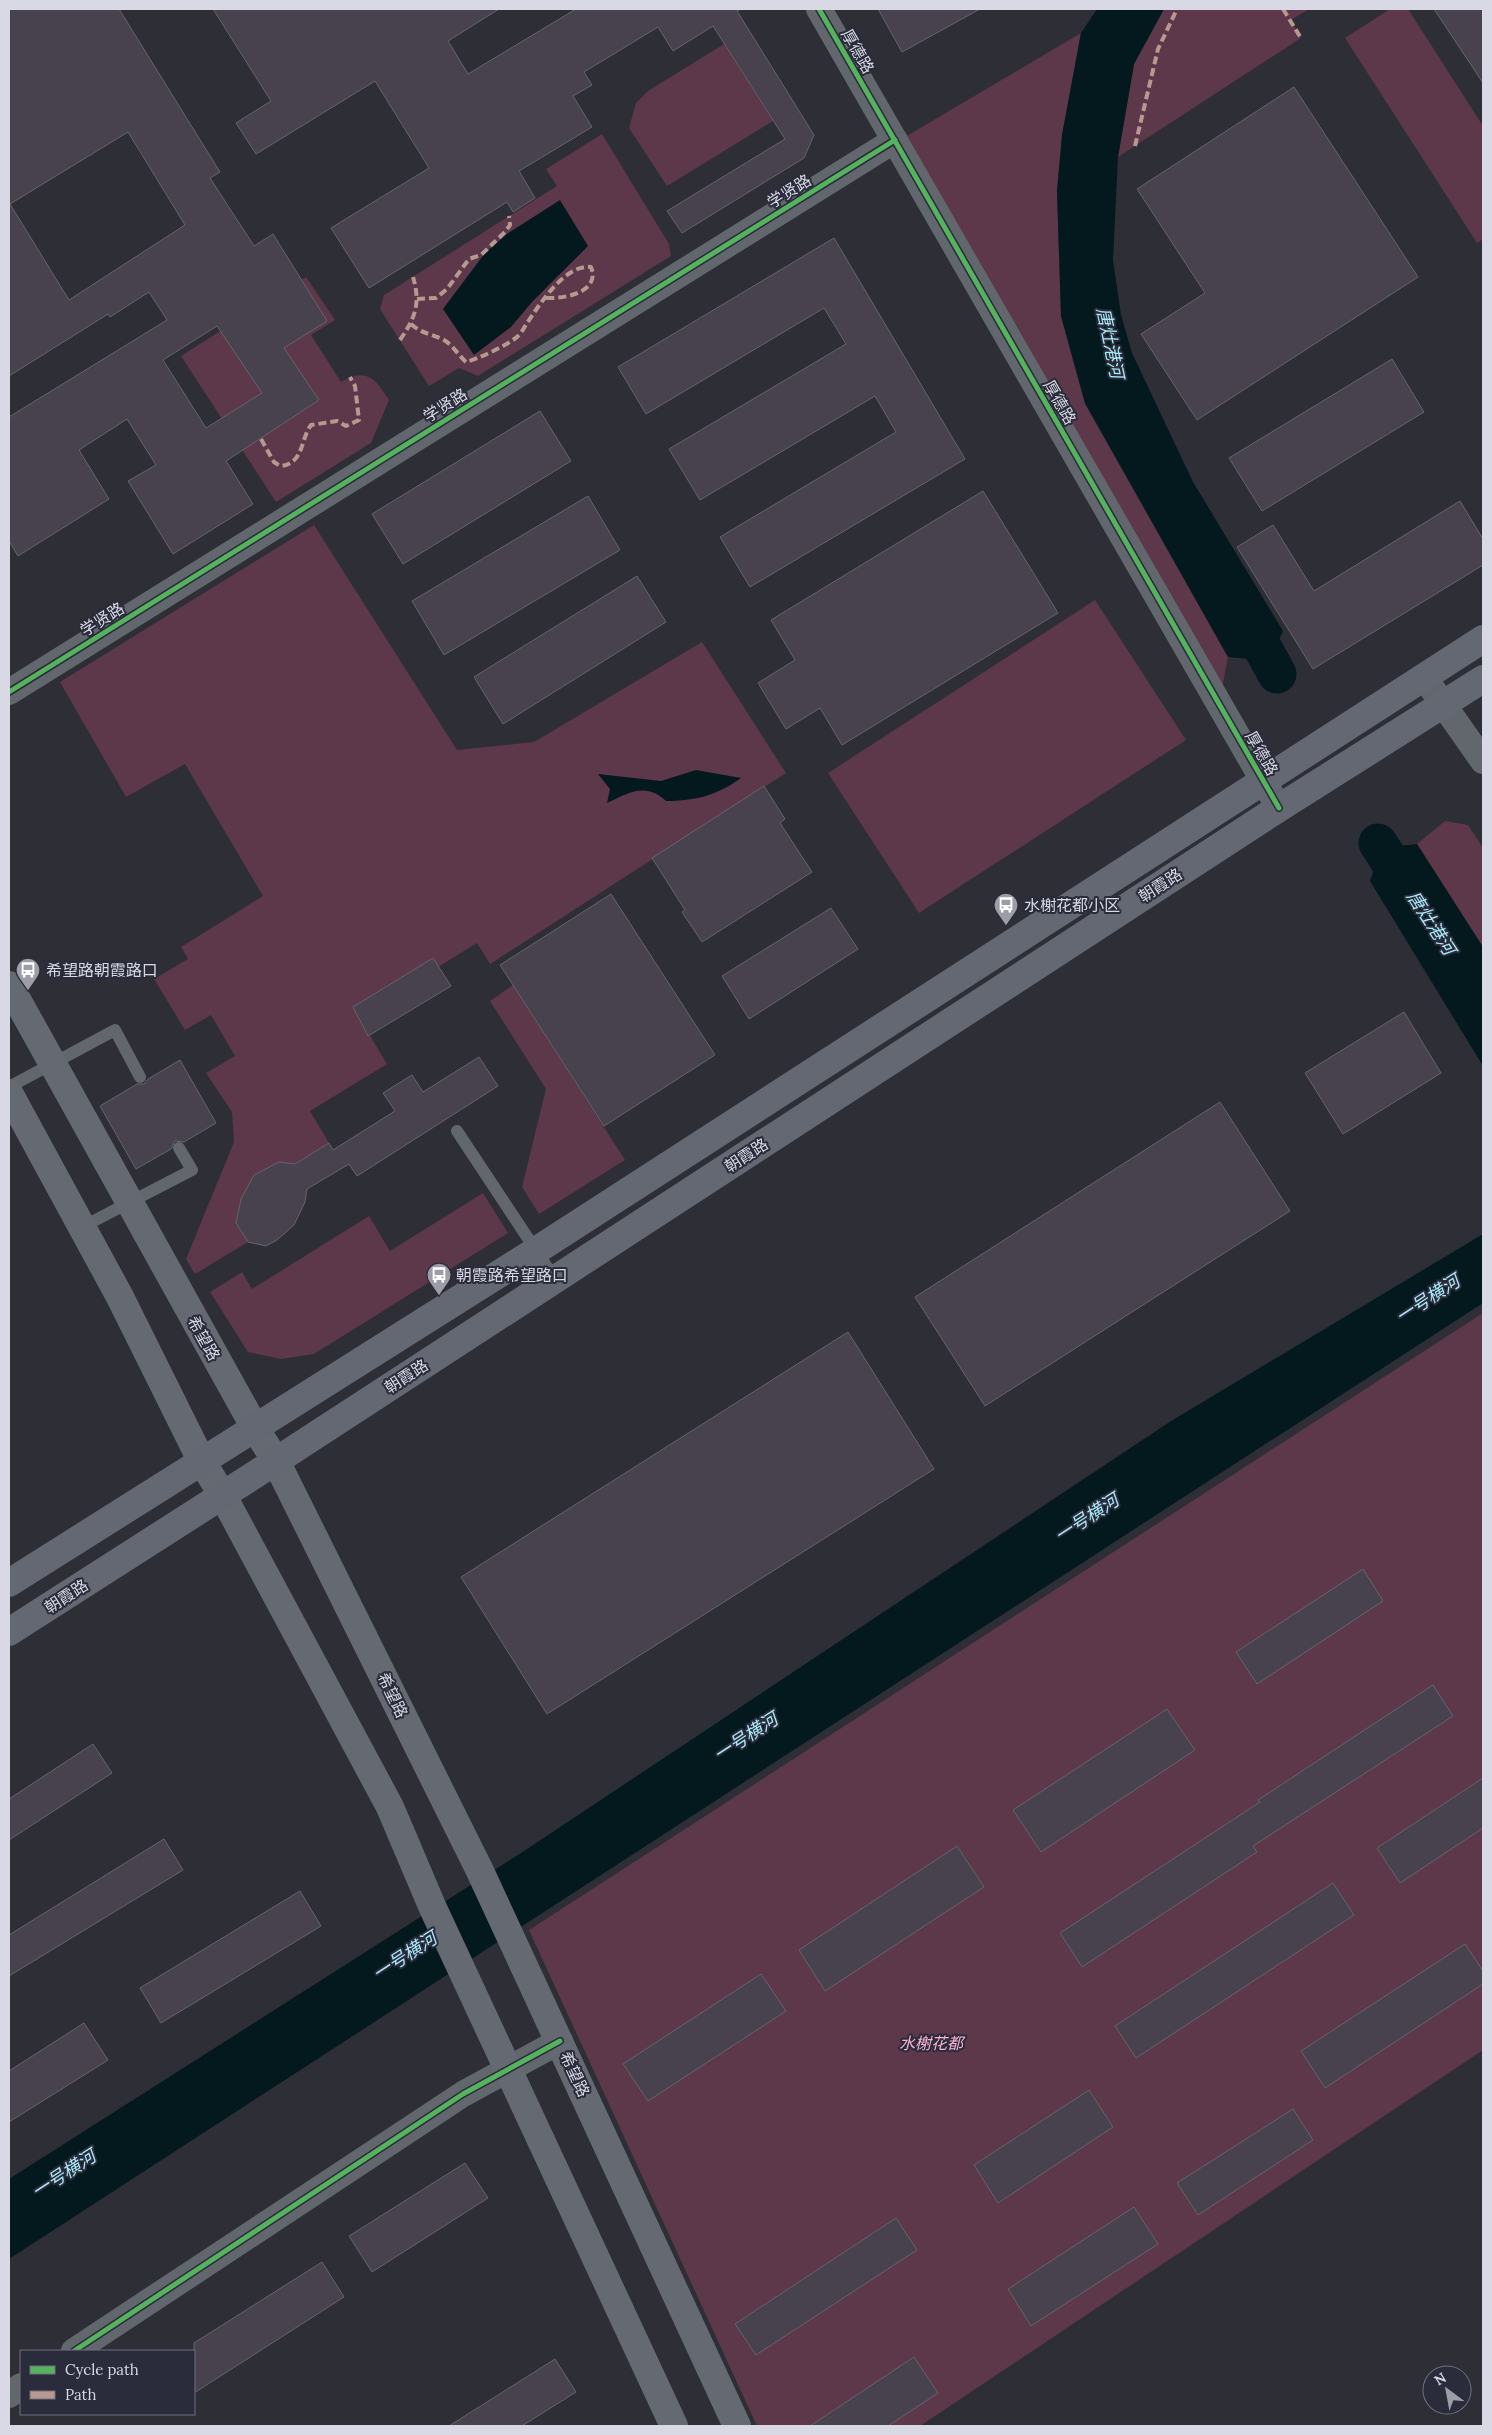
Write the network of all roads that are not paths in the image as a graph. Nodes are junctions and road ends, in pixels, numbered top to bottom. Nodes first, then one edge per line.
1 (819, 9) edge
2 (895, 140) junction
3 (1483, 639) edge
4 (1424, 677) junction
5 (1483, 679) edge
6 (9, 692) edge
7 (1444, 705) junction
8 (1483, 761) edge
9 (1262, 779) junction
10 (1279, 808) junction
11 (9, 986) edge
12 (140, 1077) dead end
13 (9, 1088) edge
14 (9, 1093) edge
15 (457, 1131) dead end
16 (179, 1148) dead end
17 (82, 1227) junction
18 (537, 1250) junction
19 (555, 1279) junction
20 (255, 1428) junction
21 (201, 1460) junction
22 (276, 1461) junction
23 (223, 1496) junction
24 (9, 1583) edge
25 (9, 1632) edge
26 (560, 2041) junction
27 (507, 2068) junction
28 (76, 2350) edge
29 (20, 2387) edge
30 (9, 2395) edge
31 (674, 2426) edge
32 (736, 2426) edge

1 - 2 street, 厚德路
2 - 6 street, 学贤路
2 - 9 street, 厚德路
3 - 4 main road, 朝霞路
4 - 7 street
4 - 9 main road, 朝霞路
5 - 7 main road, 朝霞路
7 - 8 street
7 - 10 main road, 朝霞路
9 - 10 street, 厚德路
9 - 18 main road, 朝霞路
10 - 19 main road, 朝霞路
11 - 20 main road, 希望路
12 - 13 lane
14 - 17 main road
15 - 18 lane
16 - 17 lane
17 - 21 main road
18 - 19 lane
18 - 20 main road, 朝霞路
19 - 22 main road, 朝霞路
20 - 21 main road, 朝霞路
20 - 22 main road, 希望路
21 - 23 main road
21 - 24 main road, 朝霞路
22 - 23 main road, 朝霞路
22 - 26 main road, 希望路
23 - 25 main road, 朝霞路
23 - 27 main road
26 - 27 street
26 - 32 main road, 希望路
27 - 28 street
27 - 31 main road
29 - 30 street

